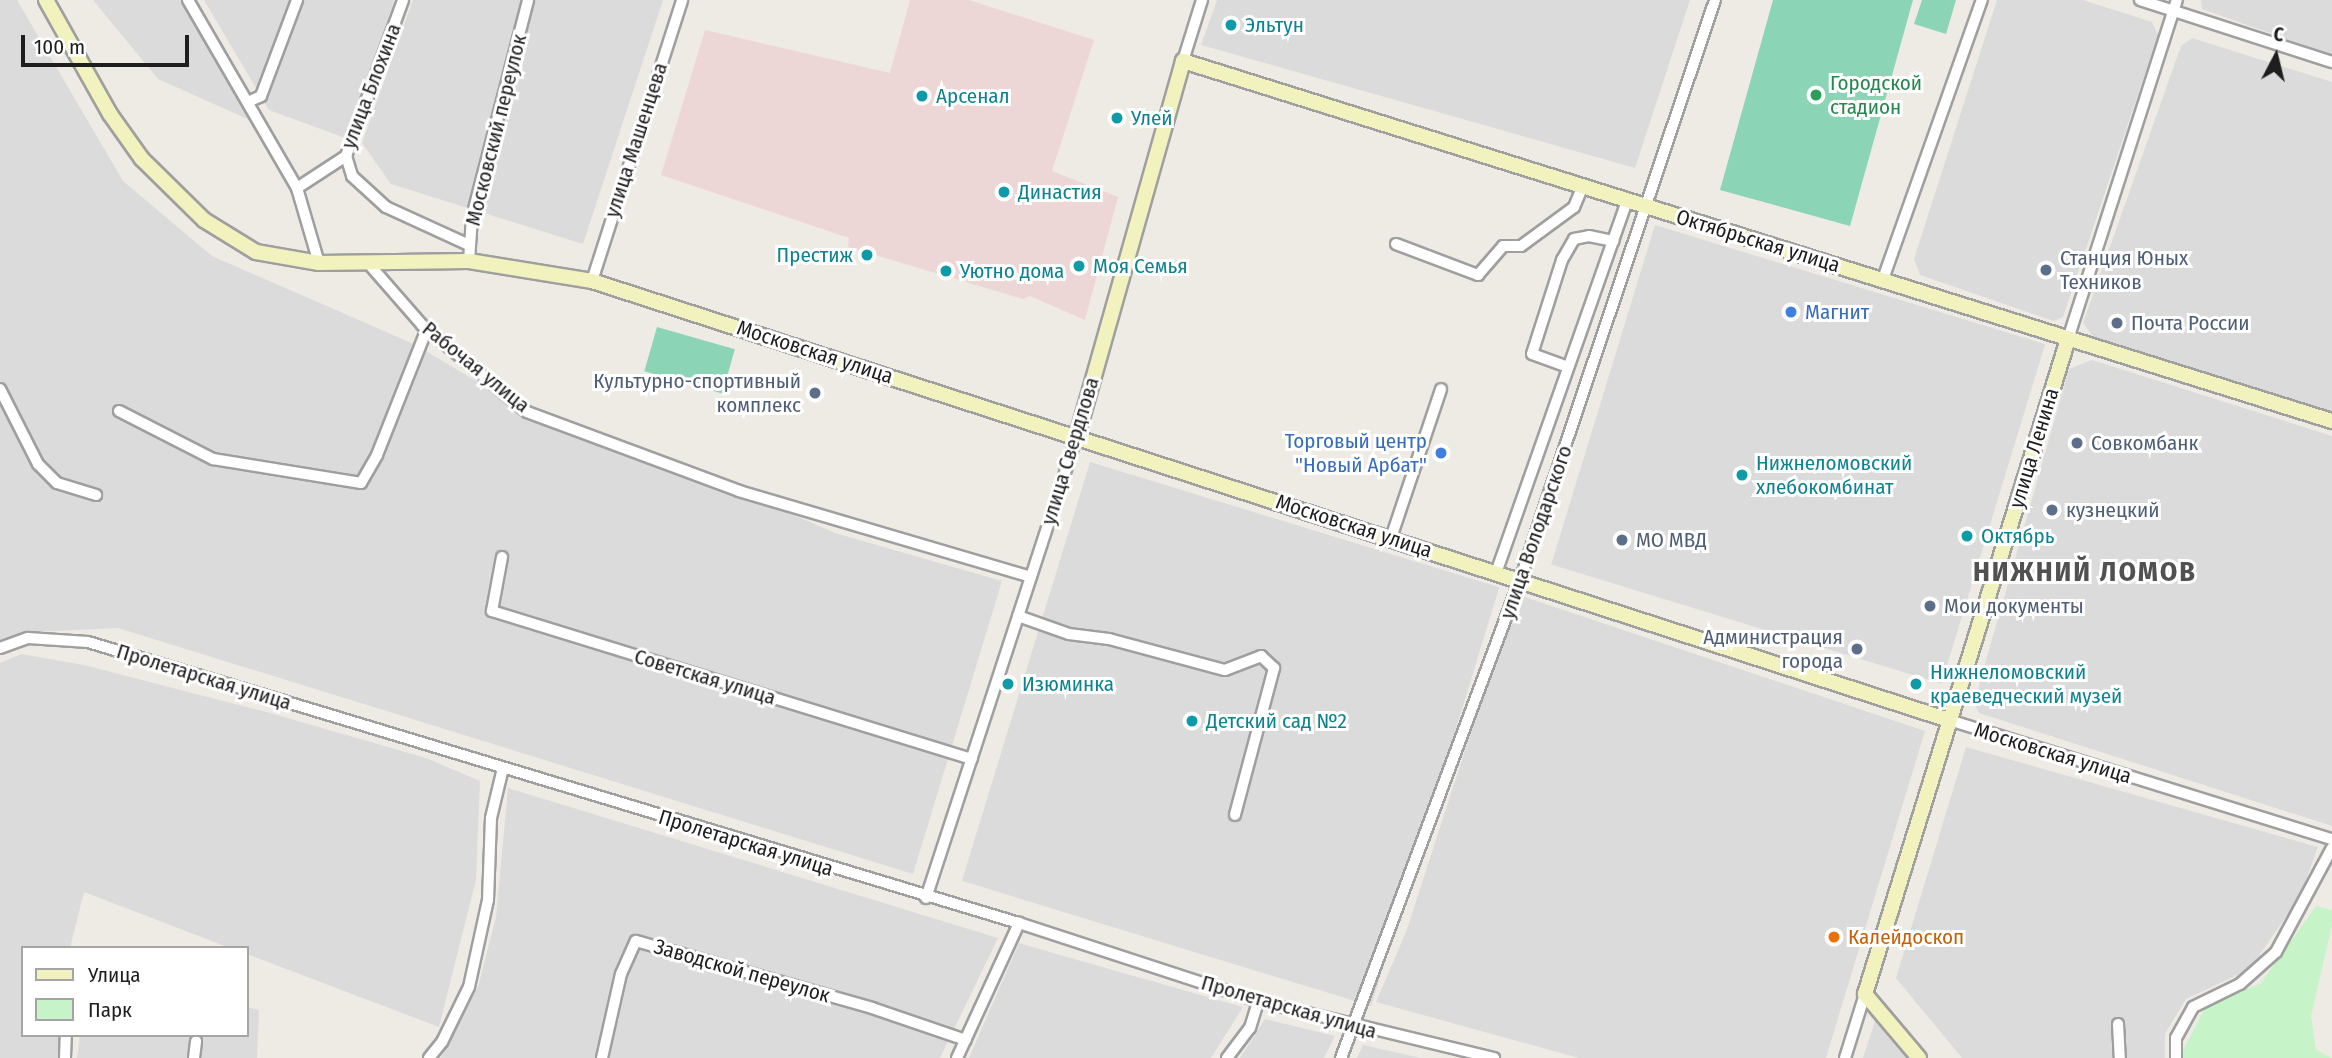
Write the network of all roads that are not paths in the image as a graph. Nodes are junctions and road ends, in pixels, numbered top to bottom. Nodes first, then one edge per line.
1 (46, 0) edge
2 (188, 0) edge
3 (297, 0) edge
4 (403, 0) edge
5 (528, 0) edge
6 (682, 0) edge
7 (1202, 0) edge
8 (1714, 0) edge
9 (1982, 0) edge
10 (2140, 0) edge
11 (2175, 5) edge
12 (1183, 61) junction
13 (2332, 62) edge
14 (250, 101) junction
15 (346, 156) junction
16 (1583, 187) junction
17 (297, 188) junction
18 (1627, 200) junction
19 (1648, 207) junction
20 (1613, 241) junction
21 (1396, 244) dead end
22 (469, 245) junction
23 (469, 261) junction
24 (319, 263) junction
25 (368, 263) junction
26 (1883, 279) junction
27 (592, 281) junction
28 (427, 329) junction
29 (2068, 338) junction
30 (1568, 367) junction
31 (0, 389) edge
32 (1441, 389) dead end
33 (120, 411) dead end
34 (2332, 421) edge
35 (1077, 436) junction
36 (96, 495) dead end
37 (1391, 538) junction
38 (502, 557) dead end
39 (1496, 572) junction
40 (1031, 577) junction
41 (1520, 580) junction
42 (1018, 617) junction
43 (0, 648) edge
44 (1950, 720) junction
45 (971, 759) junction
46 (503, 768) junction
47 (1235, 815) dead end
48 (2332, 839) edge
49 (2332, 848) edge
50 (926, 898) junction
51 (1018, 923) junction
52 (1865, 994) junction
53 (1258, 1001) junction
54 (2118, 1024) dead end
55 (1354, 1028) junction
56 (66, 1037) edge
57 (966, 1040) junction
58 (196, 1041) dead end
59 (1464, 1054) edge
60 (65, 1058) edge
61 (194, 1058) edge
62 (429, 1058) edge
63 (602, 1058) edge
64 (957, 1058) edge
65 (1227, 1058) edge
66 (1341, 1058) edge
67 (1494, 1058) edge
68 (1845, 1058) edge
69 (1919, 1058) edge
70 (2120, 1058) edge
71 (2176, 1058) edge

1 - 24 main road
2 - 14 street
3 - 14 street
4 - 15 street, улица Блохина
5 - 22 street, Московский переулок
6 - 27 street, улица Машенцева
7 - 12 street, улица Свердлова
8 - 19 street, улица Володарского
9 - 26 street
10 - 11 street
11 - 13 street
11 - 29 street, улица Ленина
12 - 16 main road, Октябрьская улица
12 - 35 main road, улица Свердлова
14 - 17 street
15 - 17 street, улица Блохина
15 - 22 street
16 - 18 main road, Октябрьская улица
16 - 21 street
17 - 24 street
18 - 19 main road, Октябрьская улица
18 - 20 street
19 - 26 main road, Октябрьская улица
19 - 41 street, улица Володарского
20 - 30 street
20 - 30 street
22 - 23 street, Московский переулок
23 - 25 main road, Московская улица
23 - 27 main road, Московская улица
24 - 25 main road
25 - 28 street, Рабочая улица
26 - 29 main road, Октябрьская улица
27 - 35 main road, Московская улица
28 - 33 street
28 - 40 street, Рабочая улица
29 - 34 main road, Октябрьская улица
29 - 44 main road, улица Ленина
30 - 39 street
31 - 36 street
32 - 37 street
35 - 37 main road, Московская улица
35 - 40 street, улица Свердлова
37 - 39 main road, Московская улица
38 - 45 street, Советская улица
39 - 41 main road, Московская улица
40 - 42 street, улица Свердлова
41 - 44 main road, Московская улица
41 - 55 street, улица Володарского
42 - 45 street, улица Свердлова
42 - 47 street
43 - 46 street, Пролетарская улица
44 - 48 street, Московская улица
44 - 52 main road, улица Ленина
45 - 50 street, улица Свердлова
46 - 50 street, Пролетарская улица
46 - 62 street
49 - 71 street
50 - 51 street, Пролетарская улица
51 - 53 street, Пролетарская улица
51 - 57 street
52 - 68 street, улица Ленина
52 - 69 main road
53 - 55 street, Пролетарская улица
53 - 65 street
54 - 70 street
55 - 59 street, Пролетарская улица
55 - 66 street, улица Володарского
56 - 60 street
57 - 63 street, Заводской переулок
57 - 64 street
58 - 61 street
59 - 67 street, Пролетарская улица

